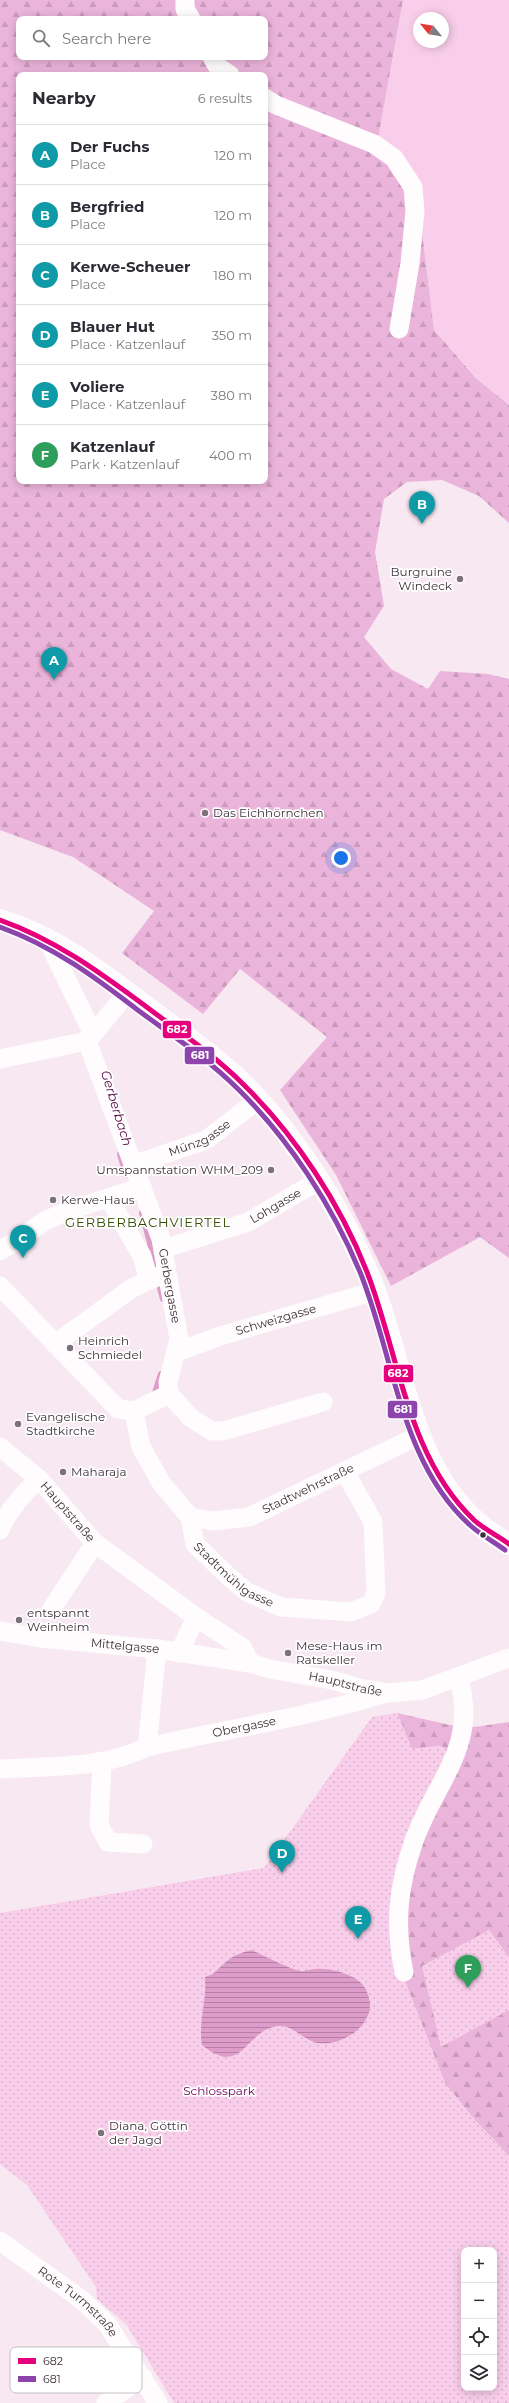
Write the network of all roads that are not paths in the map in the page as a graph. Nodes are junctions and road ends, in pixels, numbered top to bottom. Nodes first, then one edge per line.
1 (185, 0) edge
2 (189, 16) edge
3 (214, 60) edge
4 (226, 72) edge
5 (268, 100) edge
6 (399, 329) dead end
7 (0, 920) edge
8 (46, 937) junction
9 (128, 992) junction
10 (90, 1038) junction
11 (0, 1059) edge
12 (258, 1100) junction
13 (133, 1165) junction
14 (318, 1181) junction
15 (142, 1187) junction
16 (109, 1199) junction
17 (163, 1249) junction
18 (0, 1251) edge
19 (158, 1276) junction
20 (0, 1286) edge
21 (375, 1291) junction
22 (55, 1344) junction
23 (178, 1352) junction
24 (169, 1394) junction
25 (323, 1402) dead end
26 (134, 1411) junction
27 (420, 1435) junction
28 (0, 1447) edge
29 (345, 1472) junction
30 (39, 1479) junction
31 (190, 1517) junction
32 (0, 1530) edge
33 (95, 1543) junction
34 (509, 1544) edge
35 (51, 1610) dead end
36 (196, 1617) junction
37 (0, 1631) edge
38 (157, 1649) junction
39 (179, 1653) junction
40 (509, 1658) edge
41 (250, 1663) junction
42 (458, 1677) junction
43 (388, 1693) junction
44 (147, 1747) junction
45 (102, 1762) junction
46 (0, 1769) edge
47 (143, 1844) dead end
48 (404, 1972) dead end
49 (0, 2241) edge
50 (123, 2347) edge
51 (143, 2377) edge
52 (120, 2393) edge
53 (153, 2401) edge
54 (106, 2403) edge

1 - 2 street
3 - 4 street
5 - 6 street
7 - 8 main road
8 - 9 main road
8 - 10 street, Gerbergasse
9 - 10 street
9 - 12 main road
10 - 11 street
10 - 13 street, Gerbergasse
12 - 13 street, Münzgasse
12 - 14 main road
13 - 15 street, Gerbergasse
14 - 17 street, Lohgasse
14 - 21 main road
15 - 16 street
15 - 17 street, Gerbergasse
16 - 18 street
16 - 19 street
17 - 19 street, Gerbergasse
19 - 22 street
19 - 23 street, Gerbergasse
20 - 22 street
21 - 23 street, Schweizgasse
21 - 27 main road
22 - 26 street
23 - 24 street, Gerbergasse
24 - 25 street
24 - 26 street
26 - 31 street, Stadtmühlgasse
27 - 29 street, Stadtwehrstraße
27 - 34 main road
28 - 30 street, Hauptstraße
29 - 31 street, Stadtwehrstraße
29 - 31 street, Stadtmühlgasse
30 - 32 street
30 - 33 street, Hauptstraße
33 - 35 street
33 - 36 street, Hauptstraße
36 - 39 street
36 - 41 street, Hauptstraße
37 - 38 street, Mittelgasse
38 - 39 street, Mittelgasse
38 - 44 street
39 - 41 street, Mittelgasse
40 - 42 street, Hauptstraße
41 - 43 street, Hauptstraße
42 - 43 street, Hauptstraße
42 - 48 street
43 - 44 street, Obergasse
44 - 45 street, Obergasse
45 - 46 street, Obergasse
45 - 47 street
49 - 50 street, Rote Turmstraße
51 - 53 street, Rote Turmstraße
52 - 54 street

